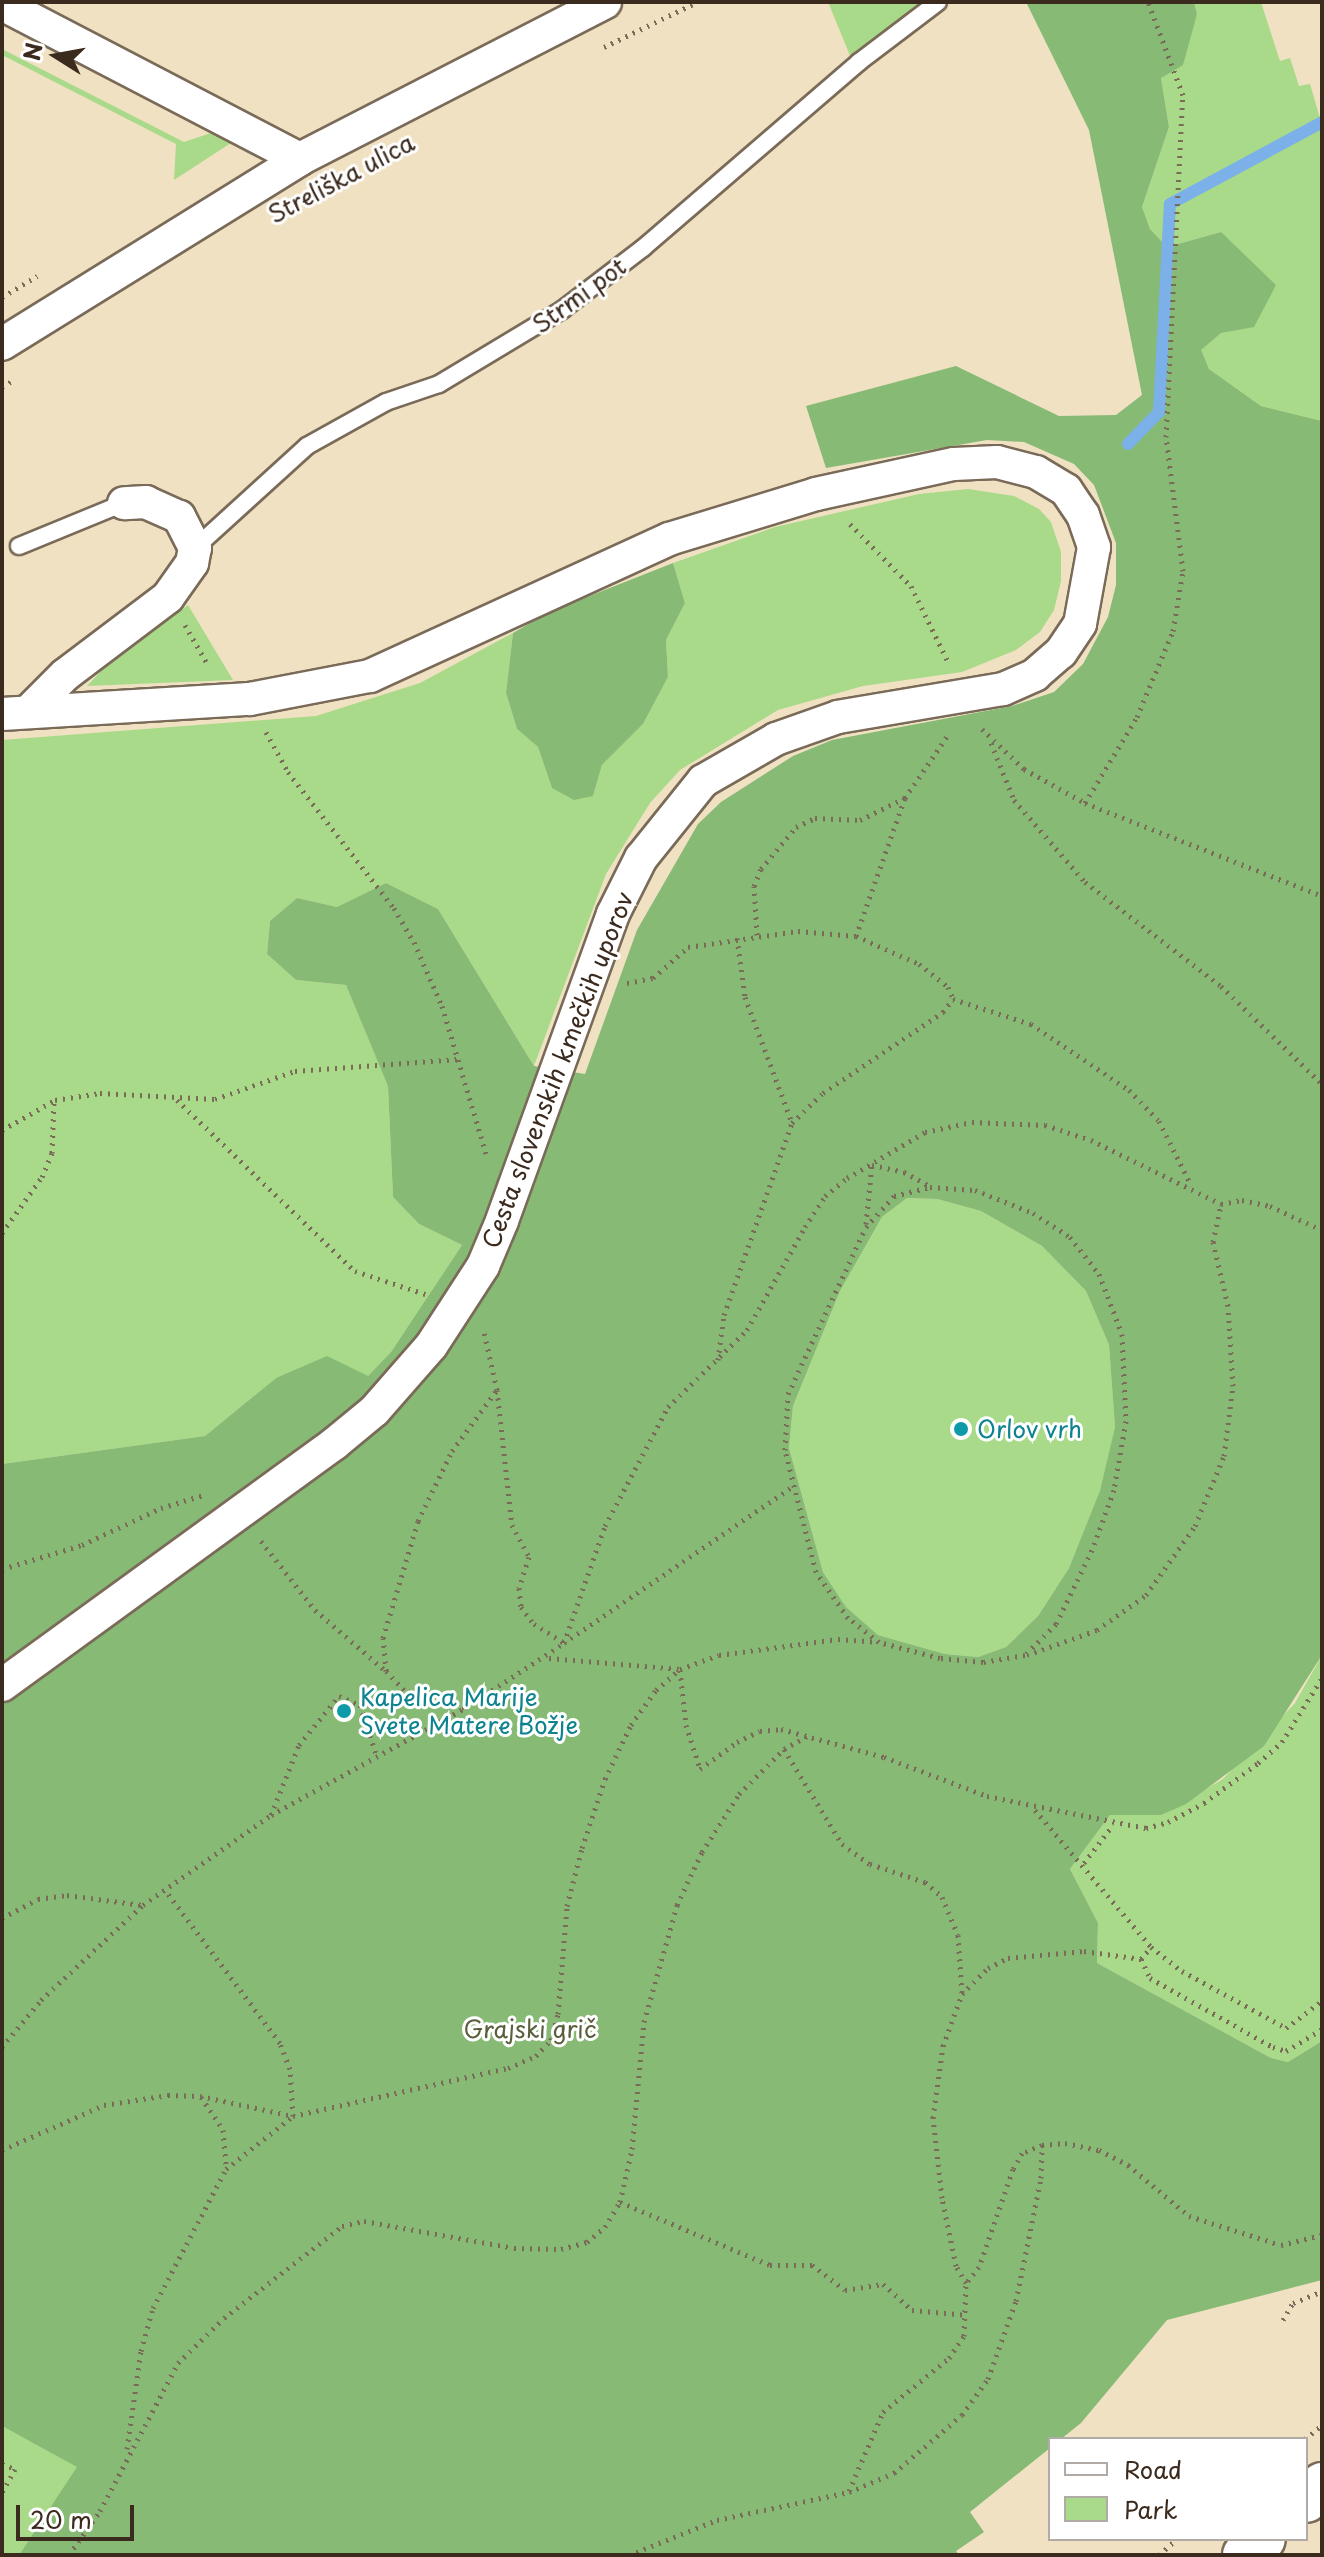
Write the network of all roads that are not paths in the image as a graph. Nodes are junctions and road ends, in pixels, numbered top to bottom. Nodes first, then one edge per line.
1 (605, 2) edge
2 (938, 2) edge
3 (2, 4) edge
4 (300, 159) junction
5 (2, 344) edge
6 (124, 503) joint
7 (19, 546) dead end
8 (195, 548) junction
9 (16, 712) edge
10 (2, 1685) edge
11 (1261, 2541) edge
12 (1245, 2555) edge

1 - 4 street, Streliška ulica
2 - 8 lane, Strmi pot
3 - 4 street
4 - 5 street, Streliška ulica
6 - 7 lane
6 - 8 street
8 - 9 street, Strmi pot
9 - 10 street, Cesta slovenskih kmečkih uporov
11 - 12 main road

